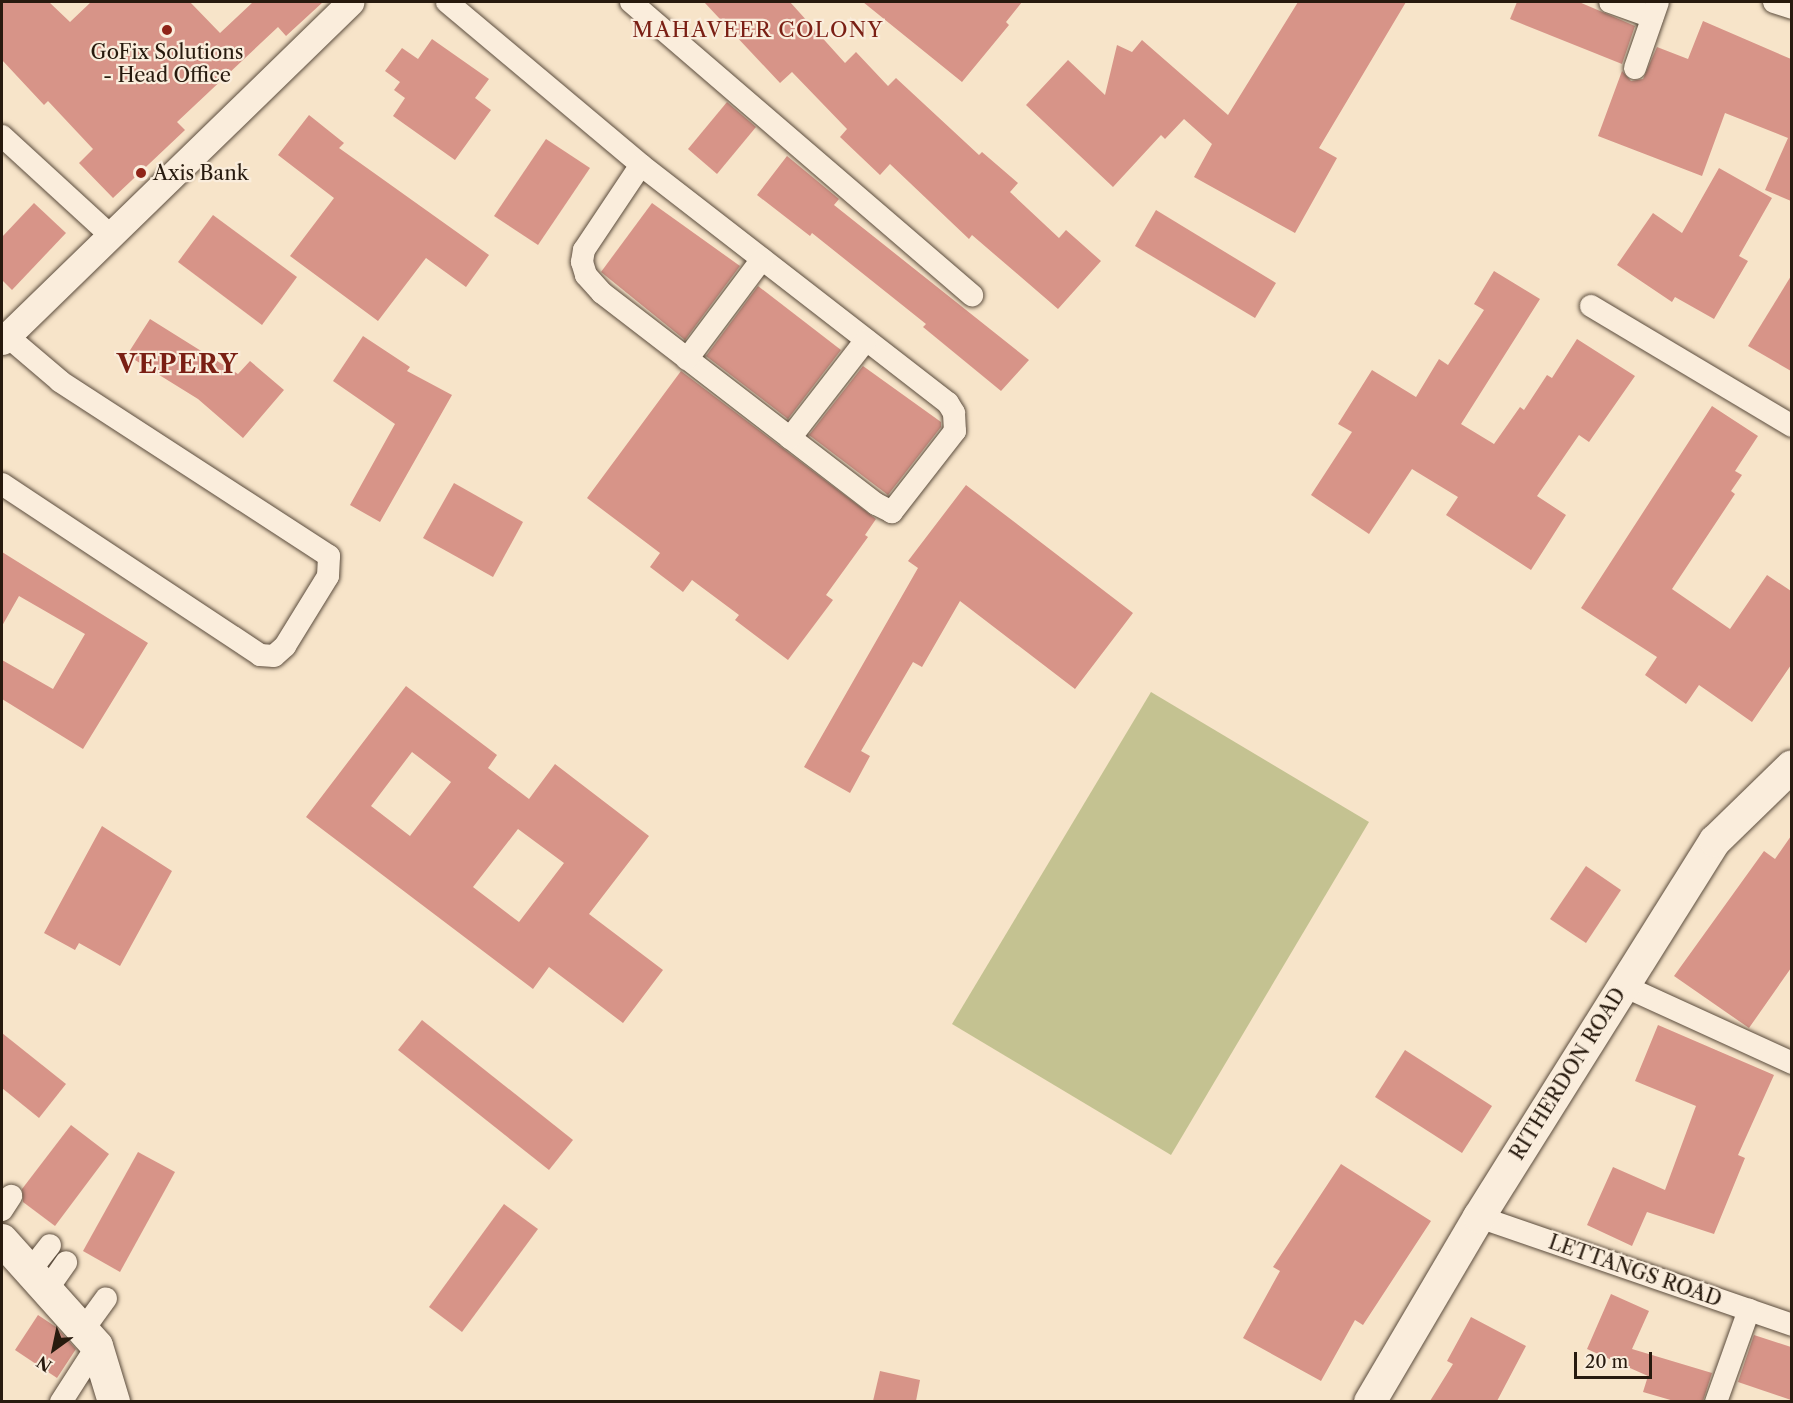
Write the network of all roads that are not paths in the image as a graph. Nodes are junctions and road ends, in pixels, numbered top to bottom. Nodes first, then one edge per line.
1 (350, 2) edge
2 (447, 2) edge
3 (631, 2) edge
4 (1610, 2) edge
5 (1774, 2) edge
6 (1791, 8) edge
7 (1655, 9) edge
8 (1635, 68) dead end
9 (2, 136) edge
10 (641, 165) junction
11 (110, 235) junction
12 (762, 259) junction
13 (972, 295) dead end
14 (1591, 306) dead end
15 (4, 339) edge
16 (866, 340) junction
17 (687, 359) junction
18 (1791, 426) edge
19 (790, 438) junction
20 (2, 484) edge
21 (1788, 776) edge
22 (1624, 986) junction
23 (1791, 1063) edge
24 (1479, 1217) junction
25 (2, 1240) edge
26 (50, 1245) dead end
27 (66, 1262) dead end
28 (38, 1281) junction
29 (106, 1298) dead end
30 (1749, 1310) junction
31 (1791, 1325) edge
32 (90, 1338) junction
33 (61, 1401) edge
34 (114, 1401) edge
35 (1370, 1401) edge
36 (1716, 1401) edge

1 - 11 street
2 - 10 street
3 - 13 street
4 - 7 street
5 - 6 street
7 - 8 street
9 - 11 street
10 - 12 street
10 - 17 street
11 - 15 street
12 - 16 street
12 - 17 street
14 - 18 street
15 - 20 street
16 - 19 street
16 - 19 street
17 - 19 street
21 - 22 main road, RITHERDON ROAD
22 - 23 street
22 - 24 main road, RITHERDON ROAD
24 - 30 street, LETTANGS ROAD
24 - 35 main road, RITHERDON ROAD
25 - 28 main road
26 - 28 street
27 - 28 street
28 - 32 main road
29 - 32 street
30 - 31 street, LETTANGS ROAD
30 - 36 street
32 - 33 street
32 - 34 main road

